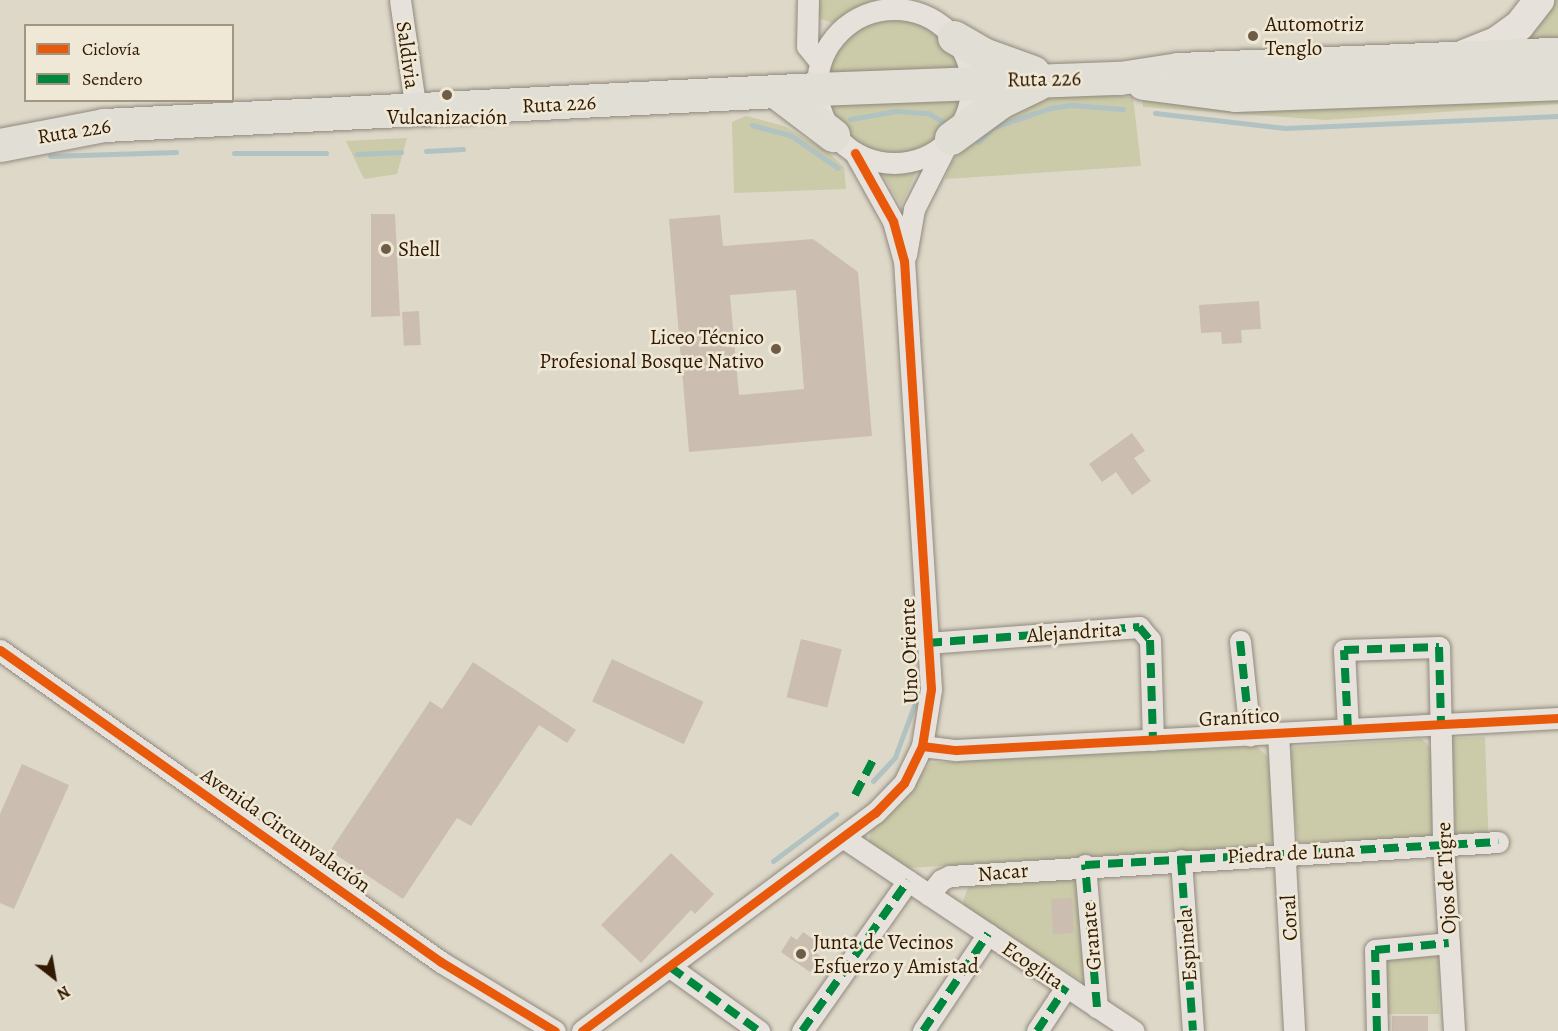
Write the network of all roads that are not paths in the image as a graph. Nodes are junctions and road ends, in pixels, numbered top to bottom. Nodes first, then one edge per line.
1 (400, 0) edge
2 (808, 0) edge
3 (1539, 0) edge
4 (901, 5) edge
5 (954, 37) junction
6 (1558, 54) edge
7 (1455, 59) junction
8 (818, 73) junction
9 (1052, 78) junction
10 (1120, 78) junction
11 (972, 82) junction
12 (1558, 83) edge
13 (775, 91) junction
14 (416, 111) junction
15 (951, 138) junction
16 (844, 144) junction
17 (0, 145) edge
18 (904, 261) junction
19 (1240, 642) dead end
20 (927, 643) junction
21 (0, 650) edge
22 (1558, 718) edge
23 (1441, 724) junction
24 (1348, 729) junction
25 (1278, 733) junction
26 (1250, 735) junction
27 (1153, 740) junction
28 (922, 746) junction
29 (844, 838) junction
30 (1497, 842) dead end
31 (1443, 845) junction
32 (1285, 854) junction
33 (1181, 860) junction
34 (1085, 865) junction
35 (908, 880) junction
36 (929, 895) junction
37 (988, 934) junction
38 (1449, 943) junction
39 (670, 967) junction
40 (1066, 987) junction
41 (1096, 1007) junction
42 (555, 1031) edge
43 (582, 1031) edge
44 (759, 1031) edge
45 (802, 1031) edge
46 (923, 1031) edge
47 (1037, 1031) edge
48 (1133, 1031) edge
49 (1193, 1031) edge
50 (1294, 1031) edge
51 (1377, 1031) edge
52 (1454, 1031) edge

1 - 14 street, Saldivia
2 - 8 street, Uno Oriente
3 - 7 main road
4 - 5 street
4 - 8 street
5 - 9 main road
5 - 11 street
6 - 7 main road, Ruta 226
7 - 10 main road, Ruta 226
8 - 11 main road, Ruta 226
8 - 13 main road, Ruta 226
8 - 16 street, Uno Oriente
9 - 10 main road, Ruta 226
9 - 11 main road, Ruta 226
9 - 15 main road
10 - 12 main road, Ruta 226
11 - 15 street, Uno Oriente
13 - 14 main road, Ruta 226
13 - 16 main road
14 - 17 main road, Ruta 226
15 - 16 street
15 - 18 street, Uno Oriente
16 - 18 street, Uno Oriente
18 - 20 street, Uno Oriente
19 - 26 street
20 - 27 street, Alejandrita
20 - 28 street, Uno Oriente
21 - 42 street, Avenida Circunvalación
22 - 23 street, Granítico
23 - 24 street, Granítico
23 - 24 street, Ojos de Tigre
23 - 31 street, Ojos de Tigre
24 - 25 street, Granítico
25 - 26 street, Granítico
25 - 32 street, Coral
26 - 27 street, Granítico
27 - 28 street, Granítico
28 - 29 street, Uno Oriente
29 - 35 street, Ecoglita
29 - 39 street, Uno Oriente
30 - 31 street, Piedra de Luna
31 - 32 street, Piedra de Luna
31 - 38 street, Ojos de Tigre
32 - 33 street, Piedra de Luna
32 - 50 street, Coral
33 - 34 street, Piedra de Luna
33 - 49 street, Espinela
34 - 36 street, Nacar
34 - 41 street, Granate
35 - 36 street, Ecoglita
35 - 45 street
36 - 37 street, Ecoglita
37 - 40 street, Ecoglita
37 - 46 street
38 - 51 street
38 - 52 street, Ojos de Tigre
39 - 43 street, Uno Oriente
39 - 44 street
40 - 41 street, Ecoglita
40 - 47 street
41 - 48 street, Ecoglita

